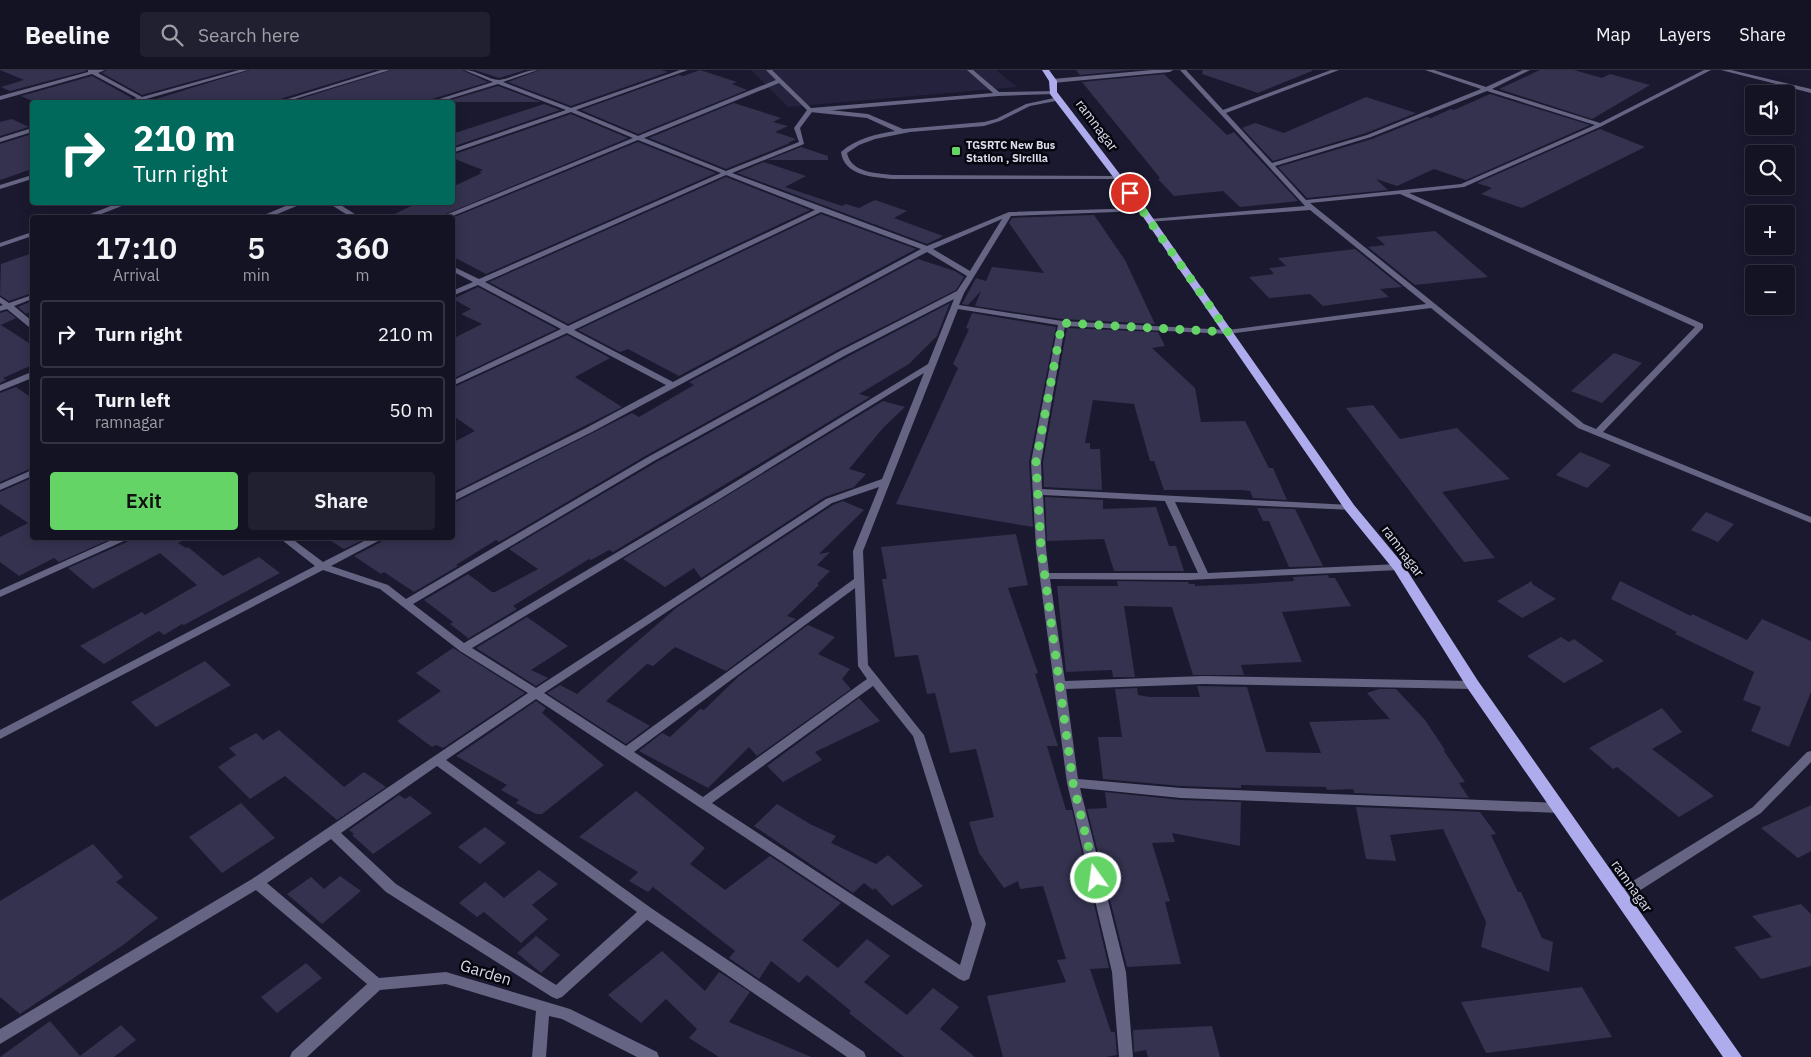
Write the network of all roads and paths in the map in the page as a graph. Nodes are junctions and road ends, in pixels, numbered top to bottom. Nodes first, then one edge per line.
1 (102, 70) edge
2 (245, 70) edge
3 (387, 70) edge
4 (467, 70) edge
5 (535, 70) edge
6 (685, 70) edge
7 (768, 70) edge
8 (970, 70) edge
9 (1045, 70) edge
10 (1170, 70) edge
11 (1183, 70) edge
12 (1336, 70) edge
13 (1428, 70) edge
14 (1527, 70) edge
15 (1708, 70) edge
16 (1724, 70) edge
17 (90, 71) edge
18 (780, 81) junction
19 (498, 82) junction
20 (1487, 88) junction
21 (1055, 91) junction
22 (1811, 91) edge
23 (998, 94) junction
24 (0, 98) edge
25 (142, 99) junction
26 (138, 100) edge
27 (288, 100) edge
28 (441, 100) edge
29 (573, 110) junction
30 (810, 110) junction
31 (1223, 112) junction
32 (1600, 125) junction
33 (30, 131) edge
34 (902, 132) junction
35 (640, 139) junction
36 (0, 140) edge
37 (455, 150) edge
38 (1270, 165) junction
39 (726, 173) junction
40 (30, 178) edge
41 (1118, 178) junction
42 (0, 187) edge
43 (1401, 192) junction
44 (120, 205) edge
45 (295, 205) edge
46 (335, 205) edge
47 (1308, 205) junction
48 (1142, 208) junction
49 (820, 210) junction
50 (1009, 214) junction
51 (92, 215) edge
52 (268, 215) edge
53 (353, 215) edge
54 (449, 215) edge
55 (1150, 221) junction
56 (30, 235) edge
57 (0, 245) edge
58 (927, 249) junction
59 (455, 270) edge
60 (971, 275) junction
61 (480, 282) junction
62 (455, 293) edge
63 (960, 293) junction
64 (30, 298) edge
65 (0, 299) edge
66 (9, 306) junction
67 (954, 306) junction
68 (1431, 306) junction
69 (0, 309) edge
70 (30, 323) edge
71 (1062, 323) junction
72 (569, 330) junction
73 (1228, 332) junction
74 (930, 366) junction
75 (30, 376) edge
76 (455, 383) edge
77 (672, 385) junction
78 (0, 388) edge
79 (1597, 433) junction
80 (30, 474) edge
81 (886, 480) junction
82 (0, 487) edge
83 (1038, 492) junction
84 (455, 497) edge
85 (1169, 500) junction
86 (1350, 508) junction
87 (1811, 520) edge
88 (119, 540) edge
89 (287, 540) edge
90 (373, 540) edge
91 (321, 566) junction
92 (1399, 567) junction
93 (1045, 576) junction
94 (1204, 576) junction
95 (859, 580) junction
96 (0, 594) edge
97 (405, 604) junction
98 (464, 648) junction
99 (874, 680) junction
100 (1060, 685) junction
101 (1474, 685) junction
102 (536, 693) junction
103 (0, 735) edge
104 (626, 752) junction
105 (1811, 755) edge
106 (437, 760) junction
107 (1073, 783) junction
108 (703, 803) junction
109 (1559, 808) junction
110 (332, 832) junction
111 (257, 883) junction
112 (1620, 896) junction
113 (646, 912) junction
114 (377, 984) junction
115 (543, 1008) junction
116 (0, 1037) edge
117 (298, 1057) edge
118 (539, 1057) edge
119 (652, 1057) edge
120 (859, 1057) edge
121 (1126, 1057) edge
122 (1733, 1057) edge

1 - 17 street
2 - 25 street
3 - 27 street
4 - 19 street
5 - 19 street
6 - 29 street
7 - 18 street
8 - 23 street
9 - 21 main road, ramnagar
10 - 21 street
11 - 31 street
12 - 31 street
13 - 20 street
14 - 20 street
15 - 32 street
16 - 22 street
17 - 24 street
17 - 25 street
18 - 30 street
18 - 35 street
19 - 28 street
19 - 29 street
20 - 32 street
20 - 38 street
21 - 23 street
21 - 34 street
21 - 41 main road, ramnagar
23 - 30 street
25 - 26 street
29 - 35 street
29 - 37 street
30 - 34 street
30 - 39 street
31 - 38 street
32 - 43 street
33 - 36 street
34 - 41 street
35 - 39 street
35 - 54 street
38 - 47 street
39 - 49 street
39 - 61 street
40 - 42 street
41 - 48 main road, ramnagar
43 - 47 street
43 - 79 street
44 - 51 street
45 - 52 street
46 - 53 street
47 - 55 street
47 - 68 street
48 - 50 street
48 - 55 main road, ramnagar
49 - 58 street
49 - 72 street
50 - 58 street
50 - 60 street
55 - 73 main road, ramnagar
56 - 57 street
58 - 60 street
58 - 77 street
59 - 61 street
60 - 63 street
61 - 62 street
61 - 72 street
63 - 67 street
63 - 97 street
64 - 66 street
65 - 66 street
66 - 69 street
66 - 70 street
67 - 71 street
67 - 74 street
68 - 73 street
68 - 79 street
71 - 73 street
71 - 83 street
72 - 76 street
72 - 77 street
73 - 86 main road, ramnagar
74 - 81 street
74 - 98 street
75 - 78 street
77 - 84 street
79 - 87 street
80 - 82 street
81 - 95 street
81 - 102 street
83 - 85 street
83 - 93 street
85 - 86 street
85 - 94 street
86 - 92 main road, ramnagar
88 - 96 street
89 - 91 street
90 - 91 street
91 - 97 street
91 - 103 street
92 - 94 street
92 - 101 main road, ramnagar
93 - 94 street
93 - 100 street
95 - 99 street
95 - 104 street
97 - 98 street
98 - 102 street
99 - 108 street
99 - 108 street
100 - 101 street
100 - 107 street
101 - 109 main road, ramnagar
102 - 104 street
102 - 106 street
104 - 108 street
105 - 112 street
106 - 110 street
106 - 113 street
107 - 109 street
107 - 121 street
109 - 112 main road, ramnagar
110 - 111 street
110 - 113 street
111 - 114 street
111 - 116 street
112 - 122 main road, ramnagar
113 - 120 street
114 - 115 street, Garden
114 - 117 street
115 - 118 street
115 - 119 street, Garden

